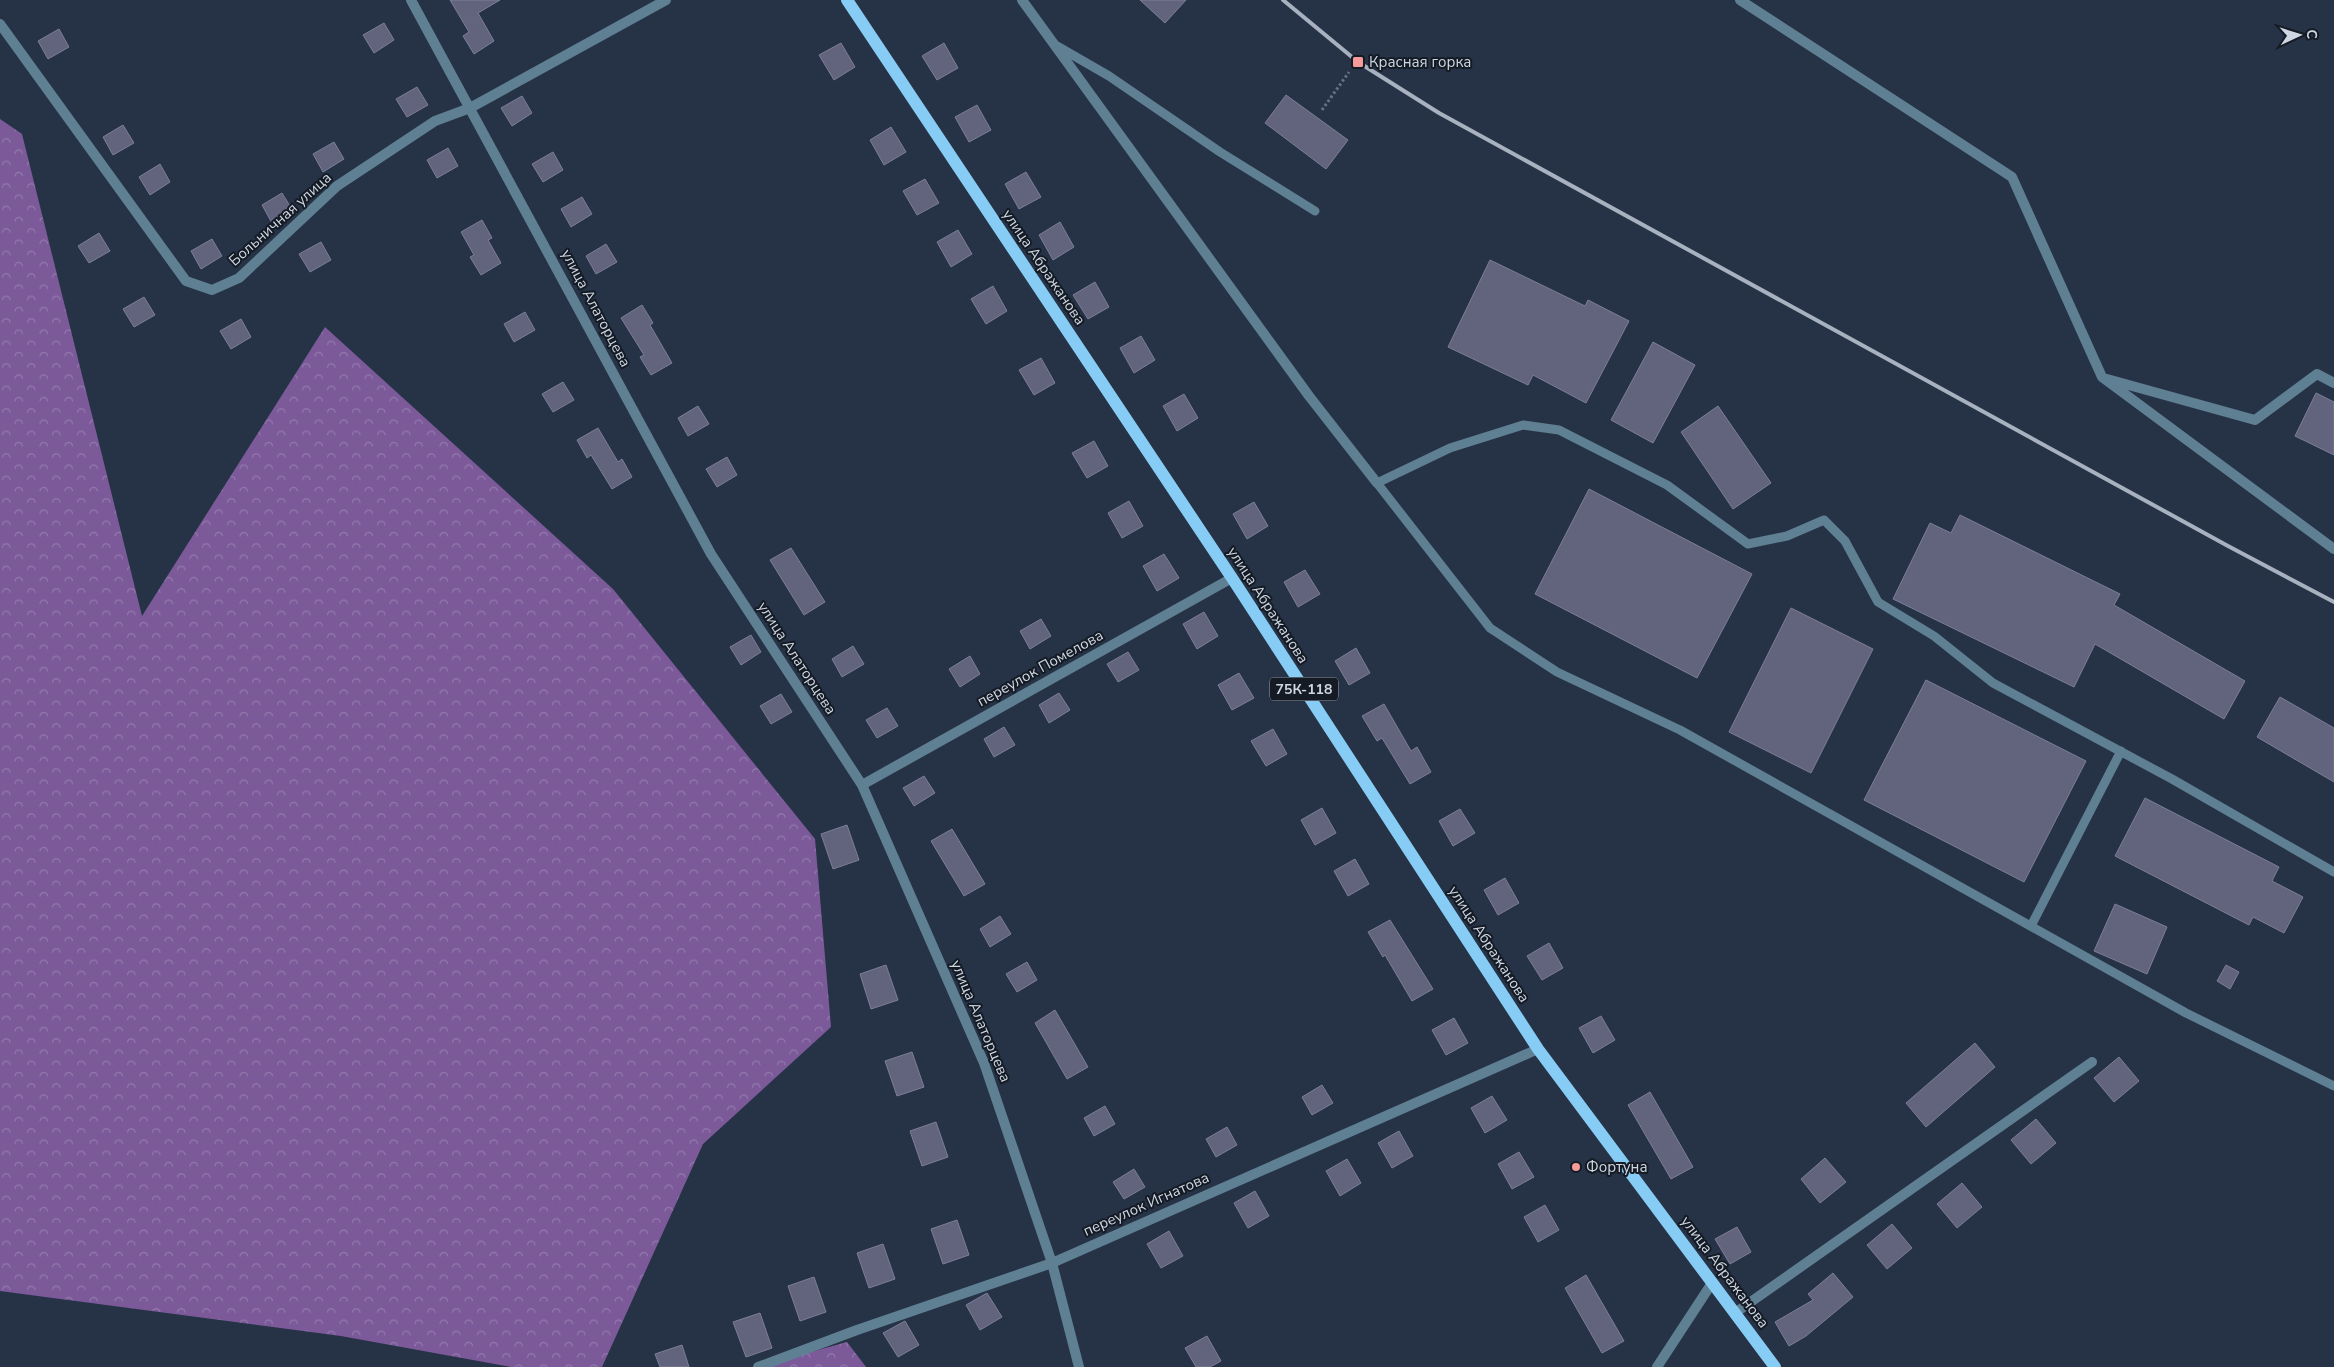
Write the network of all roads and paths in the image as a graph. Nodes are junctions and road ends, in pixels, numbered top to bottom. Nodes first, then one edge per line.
1 (410, 0) edge
2 (666, 0) edge
3 (847, 0) edge
4 (1022, 0) edge
5 (1740, 0) edge
6 (0, 24) edge
7 (1057, 46) junction
8 (1348, 72) dead end
9 (470, 108) junction
10 (1322, 110) dead end
11 (1315, 211) dead end
12 (2102, 377) junction
13 (2334, 383) edge
14 (1377, 484) junction
15 (2334, 549) edge
16 (1232, 578) junction
17 (2121, 751) junction
18 (862, 784) junction
19 (2334, 872) edge
20 (2031, 926) junction
21 (1538, 1049) junction
22 (2092, 1062) dead end
23 (2334, 1086) edge
24 (1052, 1263) junction
25 (1712, 1283) junction
26 (1735, 1313) junction
27 (758, 1367) edge
28 (1079, 1367) edge
29 (1657, 1367) edge
30 (1775, 1367) edge

1 - 9 street, улица Алаторцева
2 - 9 street, Больничная улица
3 - 16 main road, улица Абражанова / 75К-118
4 - 7 street
5 - 12 street
6 - 9 street, Больничная улица
7 - 11 lane
7 - 14 street
8 - 10 path
9 - 18 street, улица Алаторцева
12 - 13 street
12 - 15 street
14 - 17 lane
14 - 20 lane
16 - 18 street, переулок Помелова
16 - 21 main road, улица Абражанова / 75К-118
17 - 19 lane
17 - 20 lane
18 - 24 street, улица Алаторцева
20 - 23 lane
21 - 24 street, переулок Игнатова
21 - 25 main road, улица Абражанова / 75К-118
22 - 26 street
24 - 27 street, переулок Игнатова
24 - 28 street, улица Алаторцева
25 - 26 main road, улица Абражанова / 75К-118
25 - 29 street
26 - 30 main road, улица Абражанова / 75К-118

